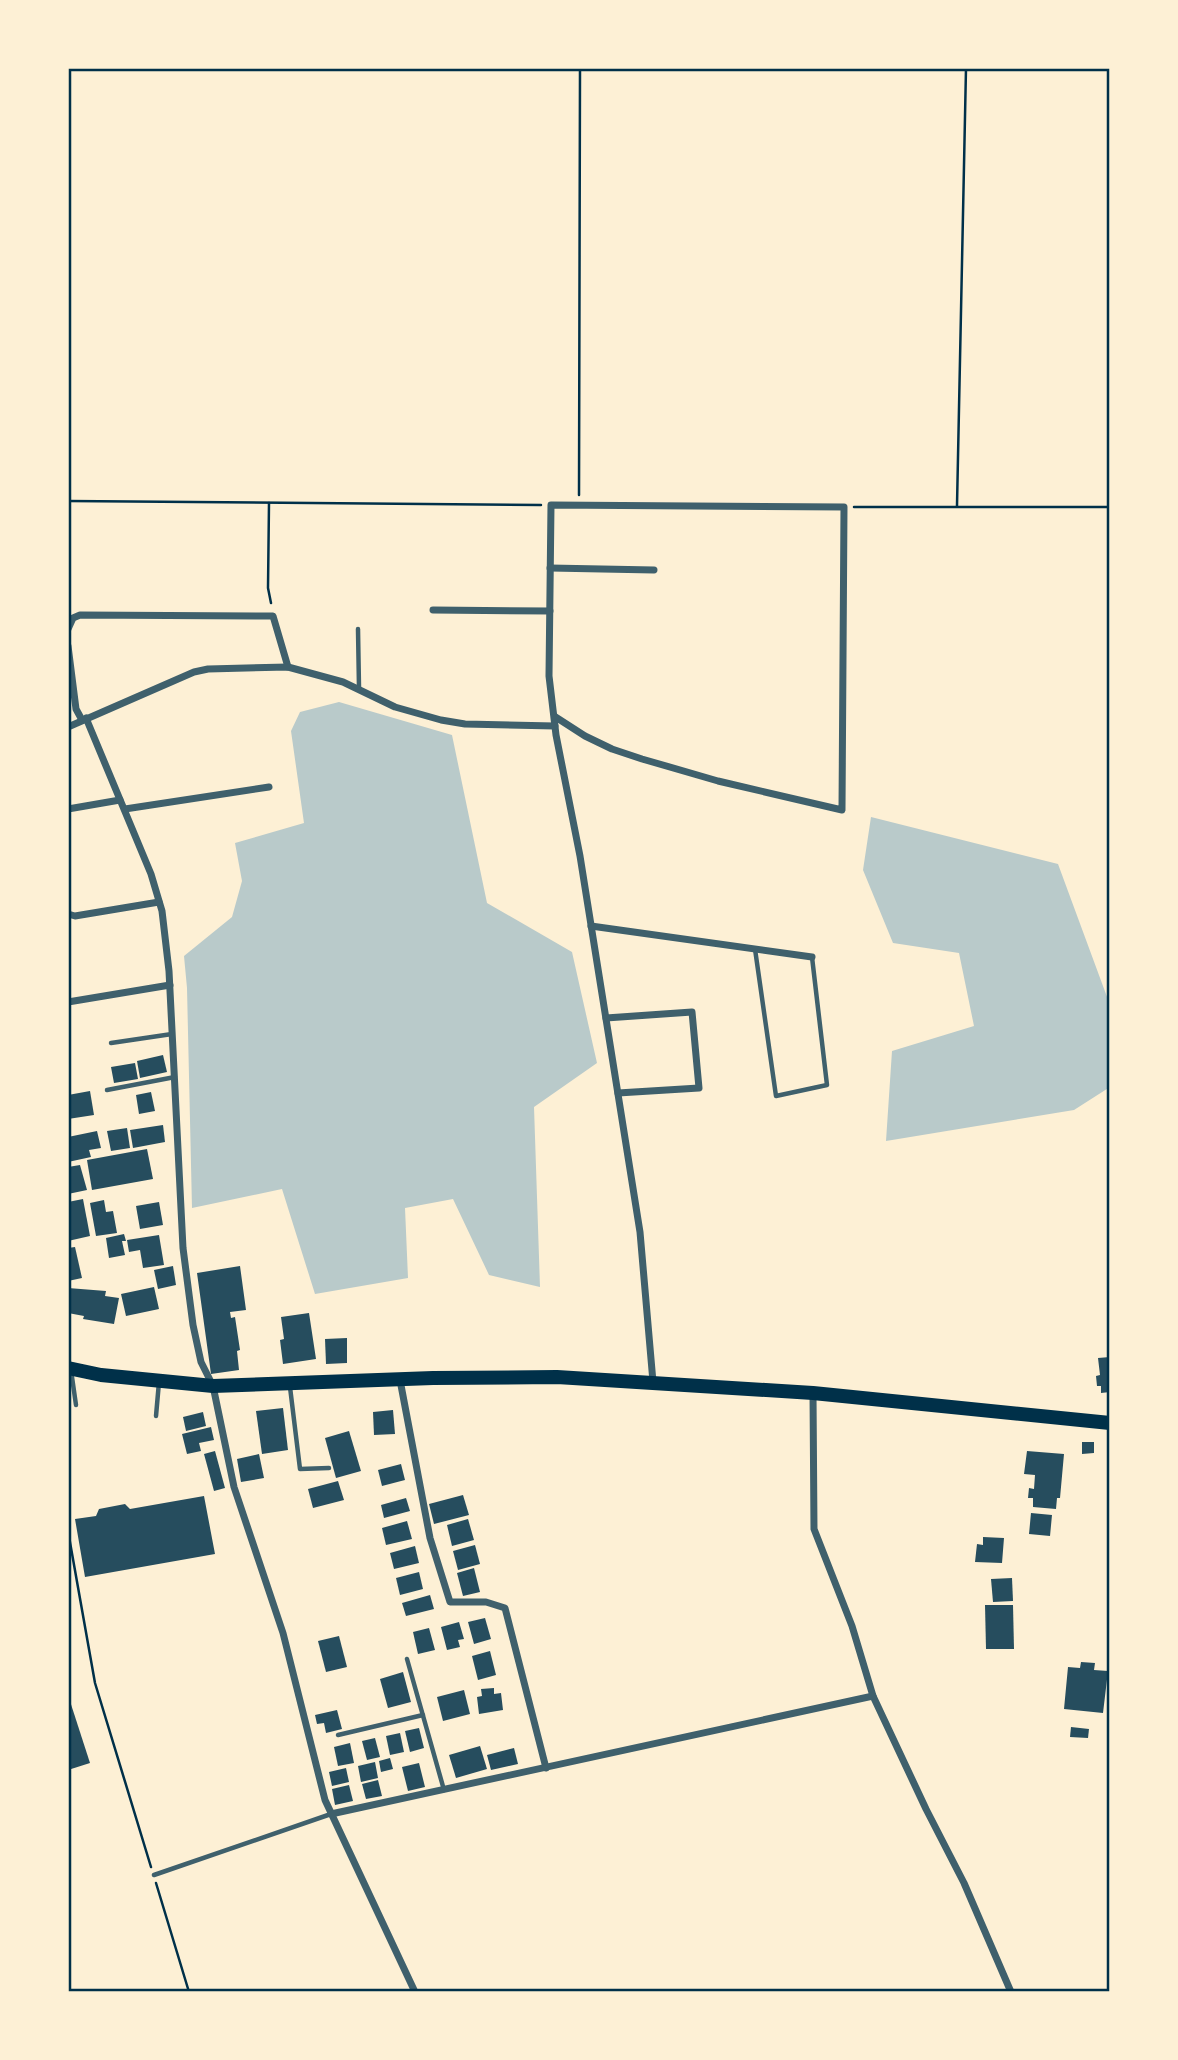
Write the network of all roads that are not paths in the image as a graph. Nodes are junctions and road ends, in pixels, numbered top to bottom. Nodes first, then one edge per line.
1 (550, 568) junction
2 (654, 570) dead end
3 (433, 610) dead end
4 (550, 611) junction
5 (68, 629) edge
6 (358, 629) dead end
7 (68, 646) edge
8 (288, 667) junction
9 (359, 688) junction
10 (554, 716) junction
11 (84, 719) junction
12 (555, 726) junction
13 (68, 727) edge
14 (270, 787) dead end
15 (120, 800) junction
16 (68, 809) edge
17 (125, 810) junction
18 (159, 902) junction
19 (68, 914) edge
20 (591, 926) junction
21 (755, 949) junction
22 (812, 957) joint
23 (170, 985) junction
24 (68, 1002) edge
25 (606, 1018) junction
26 (173, 1034) junction
27 (111, 1043) dead end
28 (175, 1077) junction
29 (107, 1090) dead end
30 (618, 1093) junction
31 (70, 1369) edge
32 (400, 1379) junction
33 (160, 1381) junction
34 (653, 1382) junction
35 (290, 1384) junction
36 (213, 1386) junction
37 (813, 1393) junction
38 (76, 1405) dead end
39 (156, 1416) dead end
40 (1110, 1423) edge
41 (329, 1468) dead end
42 (407, 1659) dead end
43 (873, 1696) junction
44 (423, 1715) junction
45 (338, 1735) dead end
46 (546, 1768) junction
47 (444, 1790) junction
48 (331, 1814) junction
49 (154, 1875) road end
50 (415, 1992) edge
51 (1011, 1992) edge

1 - 2 street
1 - 4 street
1 - 10 street
3 - 4 street
4 - 10 street
5 - 8 street
6 - 9 lane
7 - 11 street
8 - 9 street
8 - 11 street
9 - 12 street
10 - 12 street
11 - 13 street
11 - 15 street
12 - 20 street
14 - 17 street
15 - 16 street
15 - 17 street
17 - 18 street
18 - 19 street
18 - 23 street
20 - 21 street
20 - 25 street
21 - 22 street
21 - 22 lane
23 - 24 street
23 - 26 street
25 - 30 street
25 - 30 street
26 - 27 lane
26 - 28 street
28 - 29 lane
28 - 36 street
30 - 34 street
31 - 33 main road
31 - 38 lane
32 - 34 main road
32 - 35 main road
32 - 46 street
33 - 36 main road
33 - 39 lane
34 - 37 main road
35 - 36 main road
35 - 41 lane
36 - 48 street
37 - 40 main road
37 - 43 street
42 - 44 lane
43 - 46 street
43 - 51 street
44 - 45 lane
44 - 47 lane
46 - 47 street
47 - 48 street
48 - 49 lane
48 - 50 street

